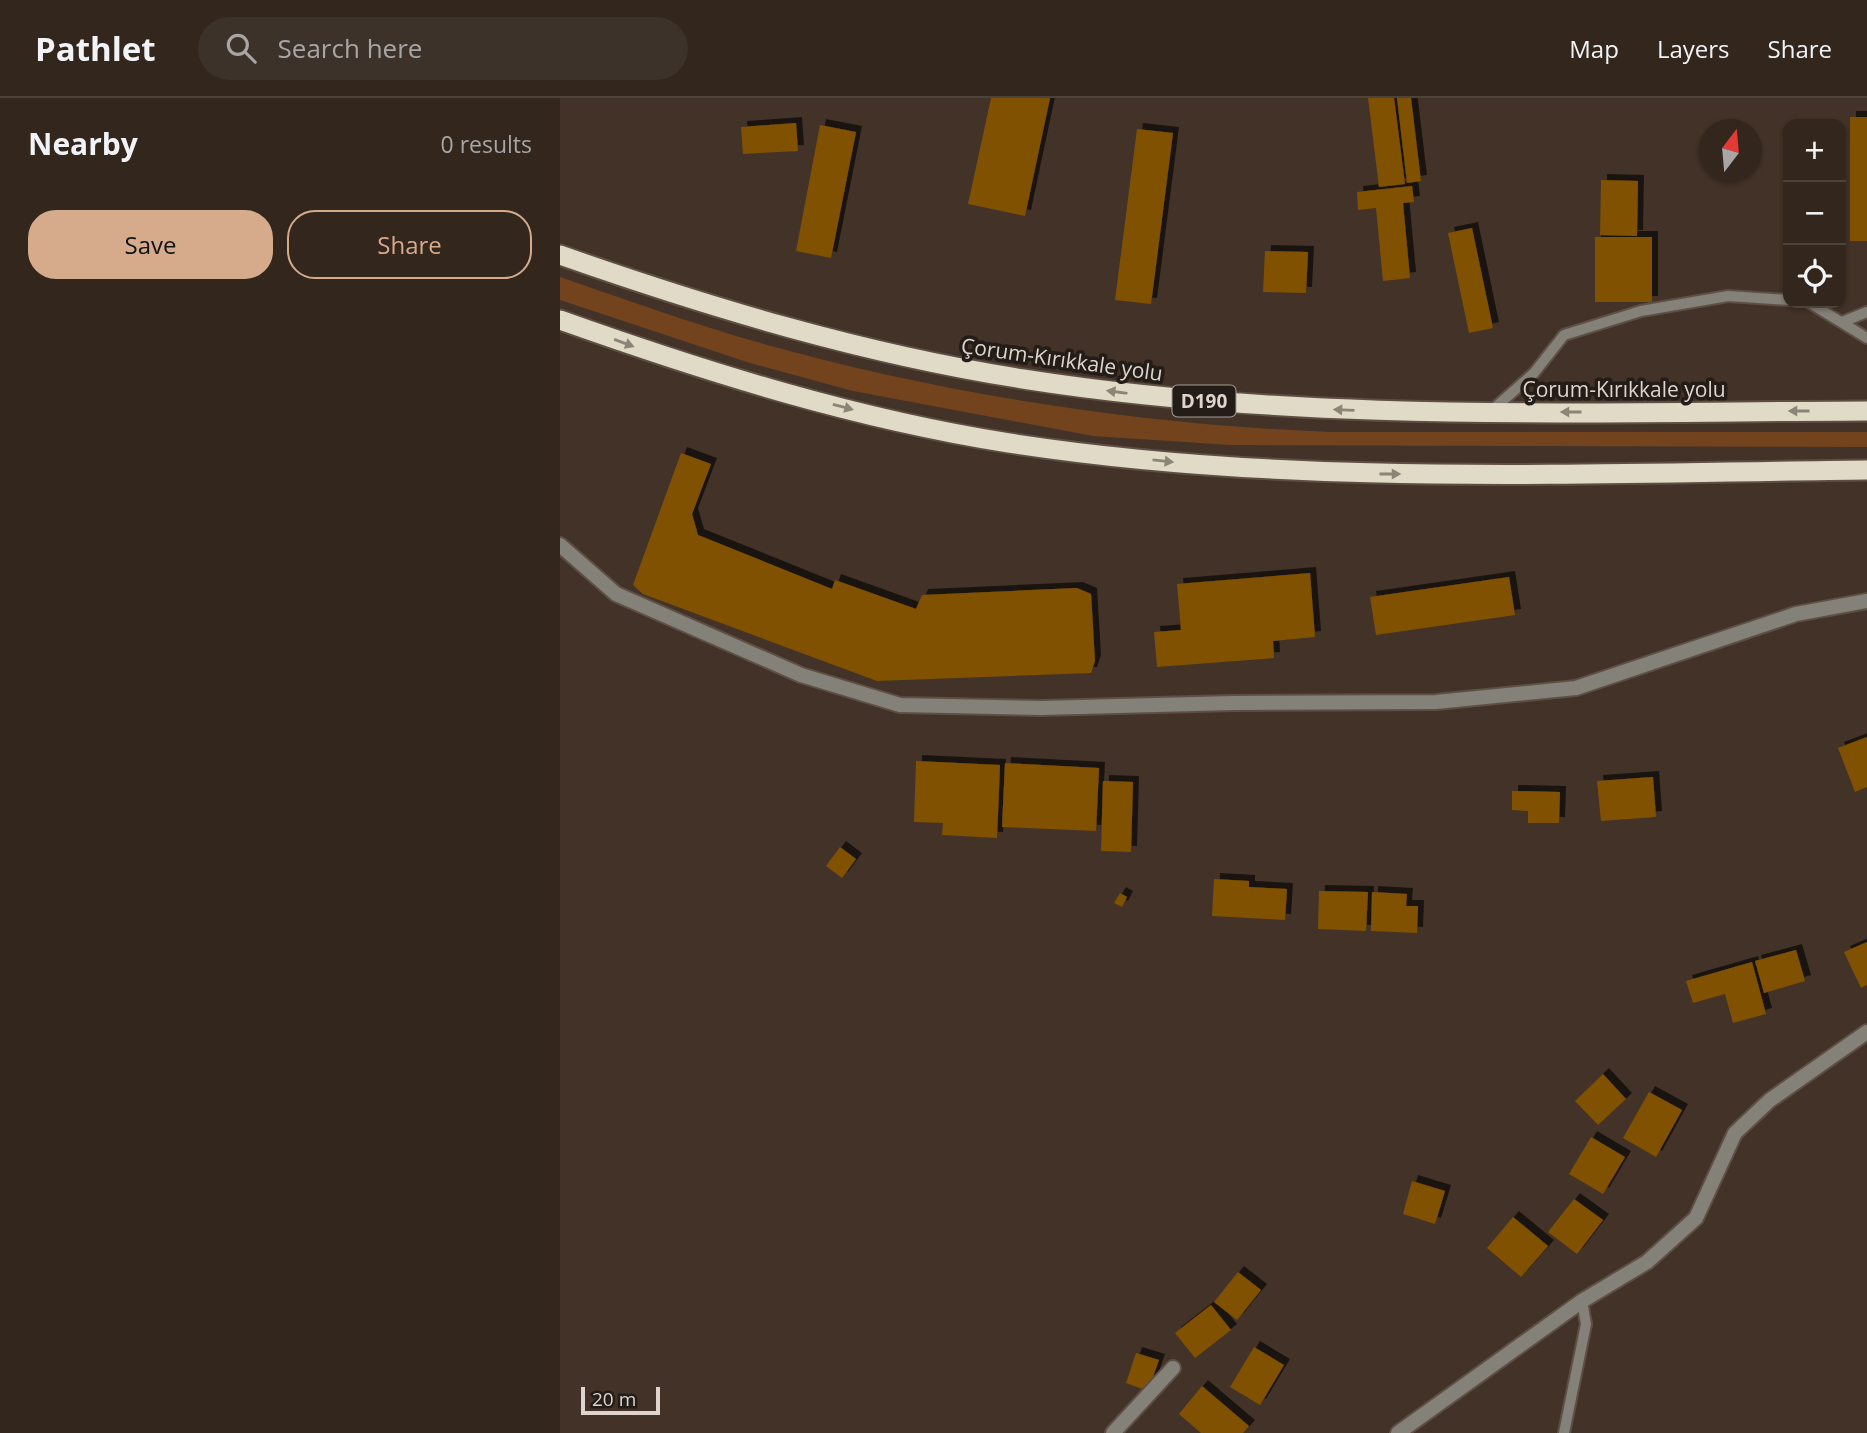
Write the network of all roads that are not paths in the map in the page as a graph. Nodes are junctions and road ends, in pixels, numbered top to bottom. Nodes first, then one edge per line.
1 (560, 255) edge
2 (1783, 300) edge
3 (1818, 308) edge
4 (1867, 312) edge
5 (560, 320) edge
6 (1842, 322) junction
7 (1867, 338) edge
8 (1867, 411) edge
9 (1489, 413) junction
10 (1867, 470) edge
11 (560, 545) edge
12 (1867, 601) edge
13 (1867, 1032) edge
14 (1583, 1301) junction
15 (1173, 1368) dead end
16 (1113, 1433) edge
17 (1398, 1433) edge
18 (1564, 1433) edge

9 -> 1 highway, Çorum-Kırıkkale yolu / D190
2 - 9 lane
3 - 6 lane
4 - 6 lane
5 -> 10 highway
6 - 7 lane
8 -> 9 highway, Çorum-Kırıkkale yolu / D190
11 - 12 street
13 - 14 street
14 - 17 street
14 - 18 lane
15 - 16 street

